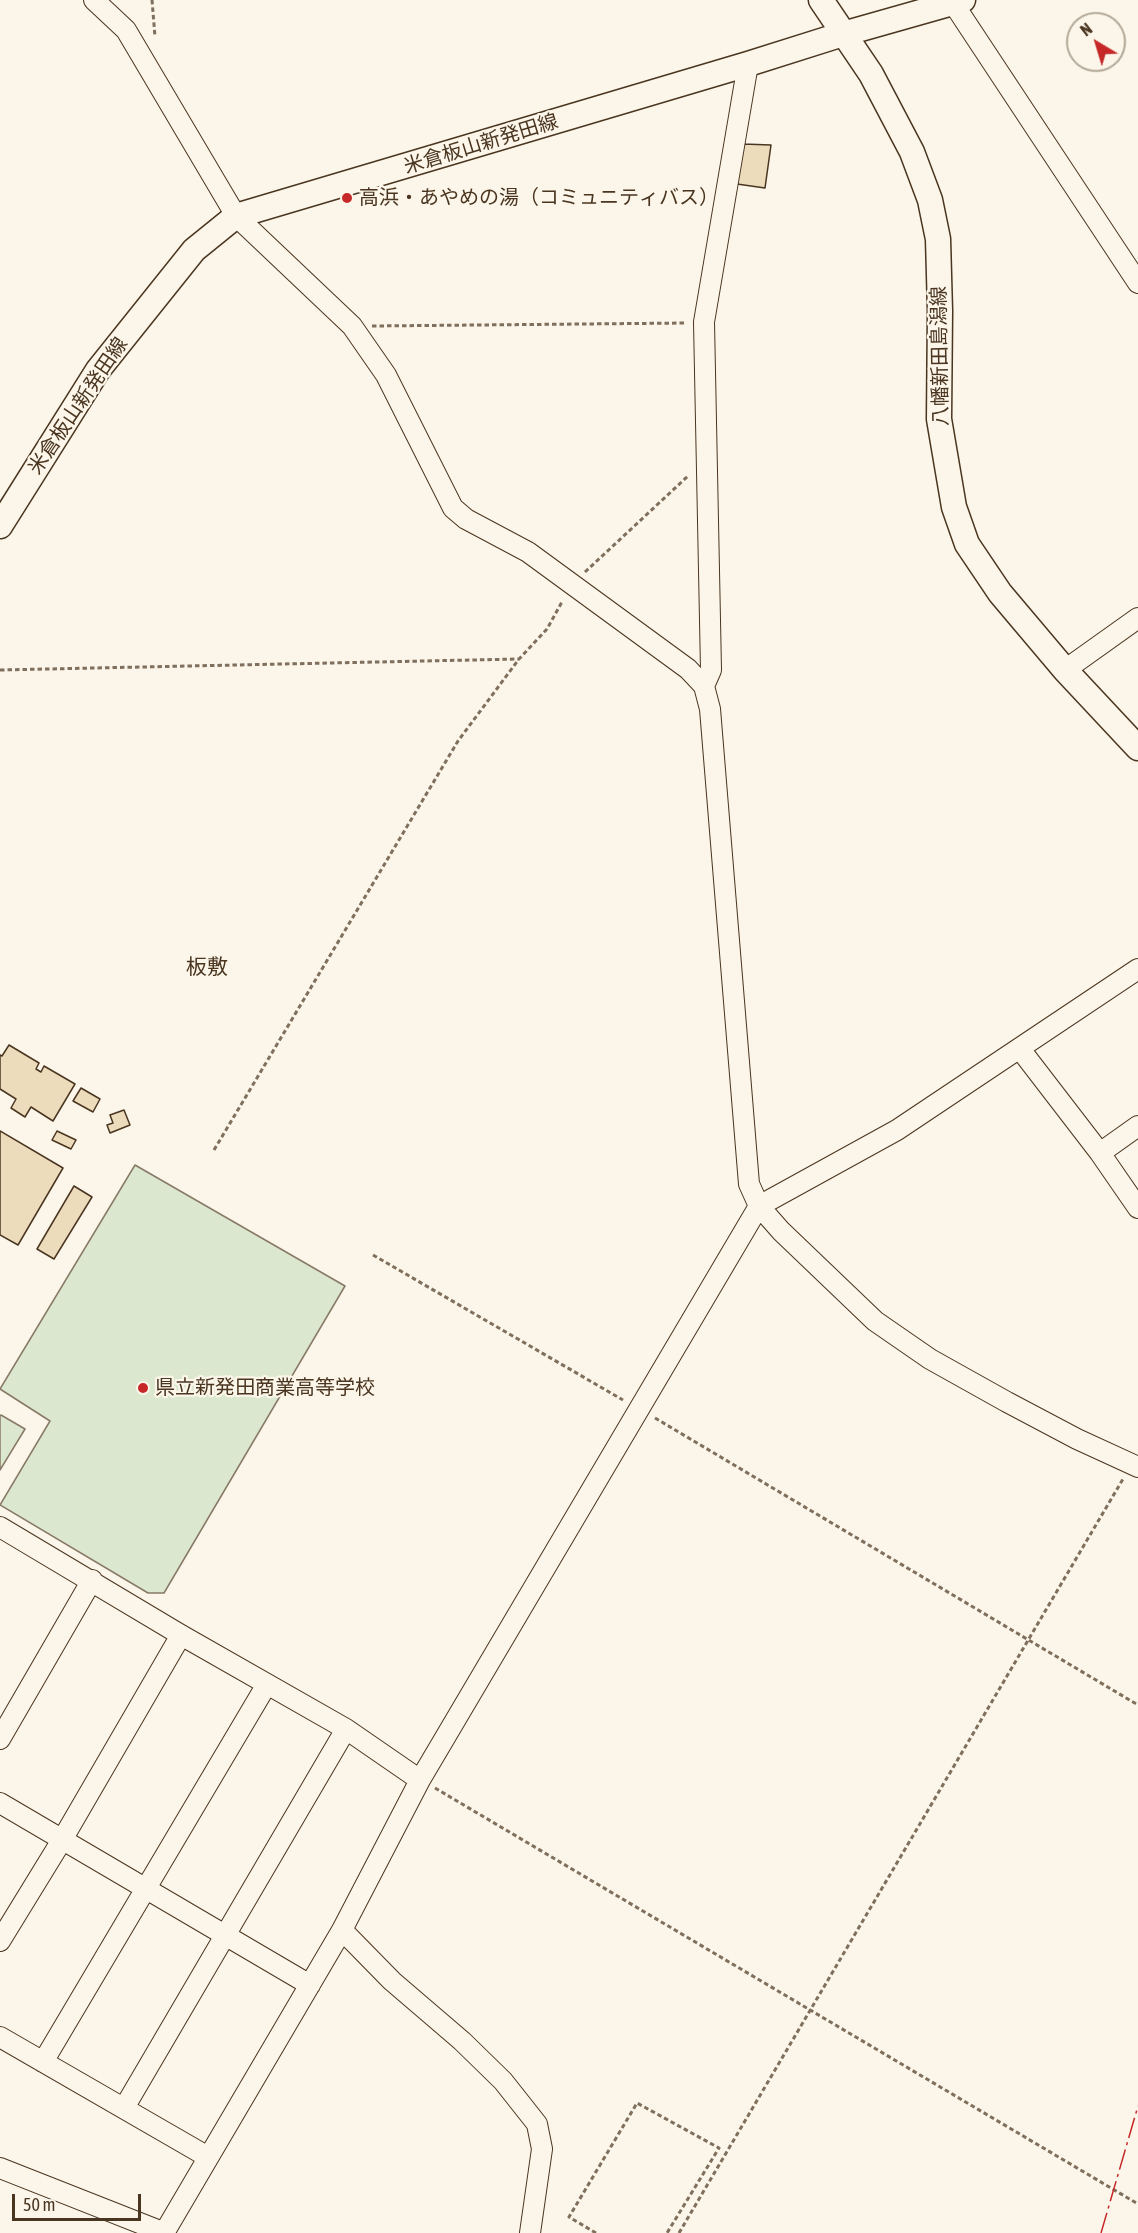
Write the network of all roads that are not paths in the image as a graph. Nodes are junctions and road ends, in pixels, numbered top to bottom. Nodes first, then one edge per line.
1 (94, 0) edge
2 (821, 0) edge
3 (958, 1) edge
4 (843, 34) junction
5 (748, 64) junction
6 (236, 216) junction
7 (1138, 283) edge
8 (0, 526) edge
9 (1138, 618) edge
10 (1065, 670) junction
11 (704, 686) junction
12 (1138, 748) edge
13 (1138, 969) edge
14 (1020, 1049) junction
15 (1138, 1126) edge
16 (1100, 1152) junction
17 (759, 1206) junction
18 (1138, 1208) edge
19 (1135, 1466) edge
20 (0, 1527) edge
21 (92, 1580) junction
22 (181, 1635) junction
23 (267, 1684) junction
24 (346, 1729) junction
25 (0, 1739) edge
26 (420, 1780) junction
27 (0, 1803) edge
28 (62, 1840) junction
29 (146, 1889) junction
30 (342, 1930) junction
31 (226, 1936) junction
32 (0, 1941) edge
33 (309, 1985) junction
34 (0, 2037) edge
35 (43, 2062) junction
36 (124, 2108) junction
37 (208, 2157) junction
38 (0, 2168) edge
39 (164, 2233) edge
40 (530, 2233) edge

1 - 6 street
2 - 4 main road, 八幡新田島潟線
3 - 4 main road, 米倉板山新発田線
3 - 7 street
4 - 5 main road, 米倉板山新発田線
4 - 10 main road, 八幡新田島潟線
5 - 6 main road, 米倉板山新発田線
5 - 11 street
6 - 8 main road, 米倉板山新発田線
6 - 11 street
9 - 10 street
10 - 12 main road, 八幡新田島潟線
11 - 17 street
13 - 14 street
14 - 16 street
14 - 17 street
15 - 16 street
16 - 18 street
17 - 19 street
17 - 26 street
20 - 21 street
21 - 22 street
21 - 25 street
22 - 23 street
22 - 28 street
23 - 24 street
23 - 29 street
24 - 26 street
24 - 31 street
26 - 30 street
27 - 28 street
28 - 29 street
28 - 32 street
29 - 31 street
29 - 35 street
30 - 33 street
30 - 40 street
31 - 33 street
31 - 36 street
33 - 37 street
34 - 35 street
35 - 36 street
36 - 37 street
37 - 39 street
38 - 39 street

